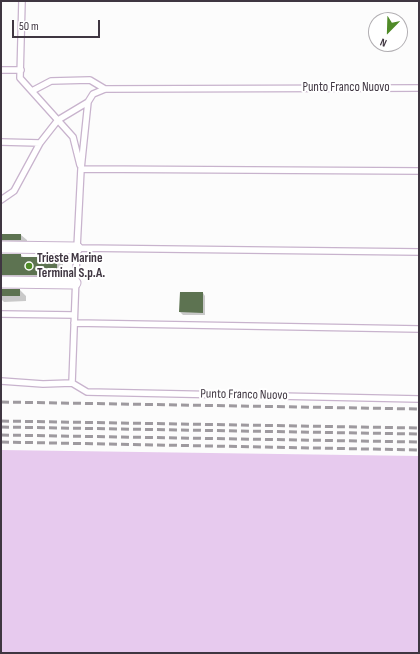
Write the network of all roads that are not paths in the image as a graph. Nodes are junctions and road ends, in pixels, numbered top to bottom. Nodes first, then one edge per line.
1 (22, 1) edge
2 (1, 70) edge
3 (20, 70) junction
4 (419, 88) edge
5 (105, 89) junction
6 (32, 91) junction
7 (88, 102) junction
8 (58, 120) junction
9 (1, 142) edge
10 (40, 143) junction
11 (81, 169) junction
12 (419, 171) edge
13 (1, 200) edge
14 (1, 246) edge
15 (77, 248) junction
16 (419, 252) edge
17 (1, 282) edge
18 (75, 283) junction
19 (1, 314) edge
20 (74, 316) junction
21 (74, 323) junction
22 (419, 329) edge
23 (1, 381) edge
24 (72, 383) junction
25 (419, 399) edge

1 - 3 lane
2 - 3 lane
3 - 6 lane
4 - 5 lane, Punto Franco Nuovo
5 - 6 lane, Punto Franco Nuovo
5 - 7 lane
6 - 8 lane
7 - 8 lane
7 - 11 lane
8 - 10 lane
8 - 11 lane
9 - 10 lane
10 - 13 lane
11 - 12 lane
11 - 15 lane
14 - 15 street
15 - 16 lane
15 - 18 lane
17 - 18 street
18 - 20 lane
19 - 20 lane
20 - 21 lane
21 - 22 lane
21 - 24 lane
23 - 24 lane, Punto Franco Nuovo
24 - 25 lane, Punto Franco Nuovo

